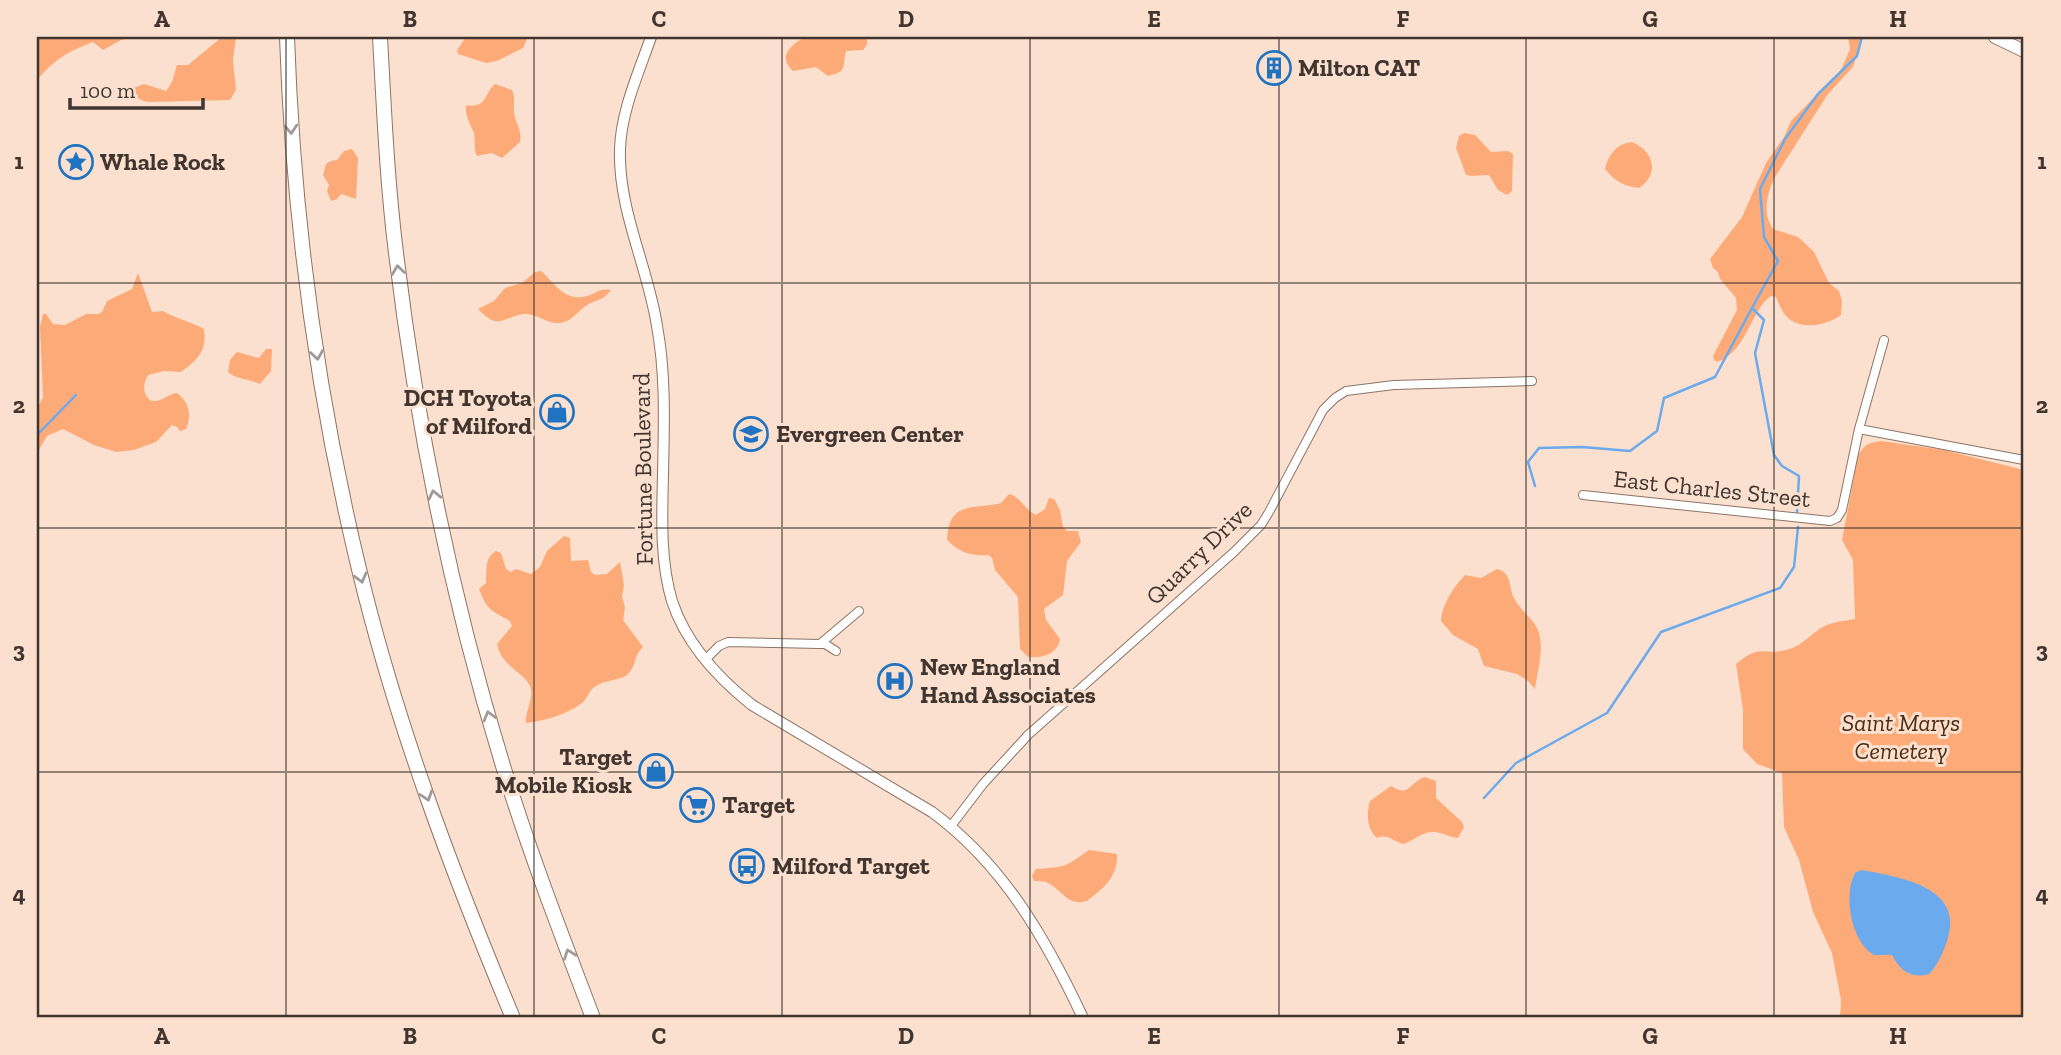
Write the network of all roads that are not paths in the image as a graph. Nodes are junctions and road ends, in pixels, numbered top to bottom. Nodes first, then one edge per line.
1 (286, 37) edge
2 (380, 37) edge
3 (651, 37) edge
4 (1995, 37) edge
5 (2024, 51) edge
6 (1884, 341) dead end
7 (1532, 381) dead end
8 (1859, 429) junction
9 (2024, 460) edge
10 (1583, 495) dead end
11 (859, 611) dead end
12 (820, 644) junction
13 (836, 651) dead end
14 (705, 660) junction
15 (951, 826) junction
16 (513, 1018) edge
17 (593, 1018) edge
18 (1083, 1018) edge

1 -> 16 highway
17 -> 2 highway
3 - 14 main road, Fortune Boulevard
4 - 5 main road
6 - 8 street
7 - 15 street, Quarry Drive
8 - 9 street
8 - 10 street, East Charles Street
11 - 12 street
12 - 13 street
12 - 14 street
14 - 15 main road, Fortune Boulevard
15 - 18 main road, Fortune Boulevard

